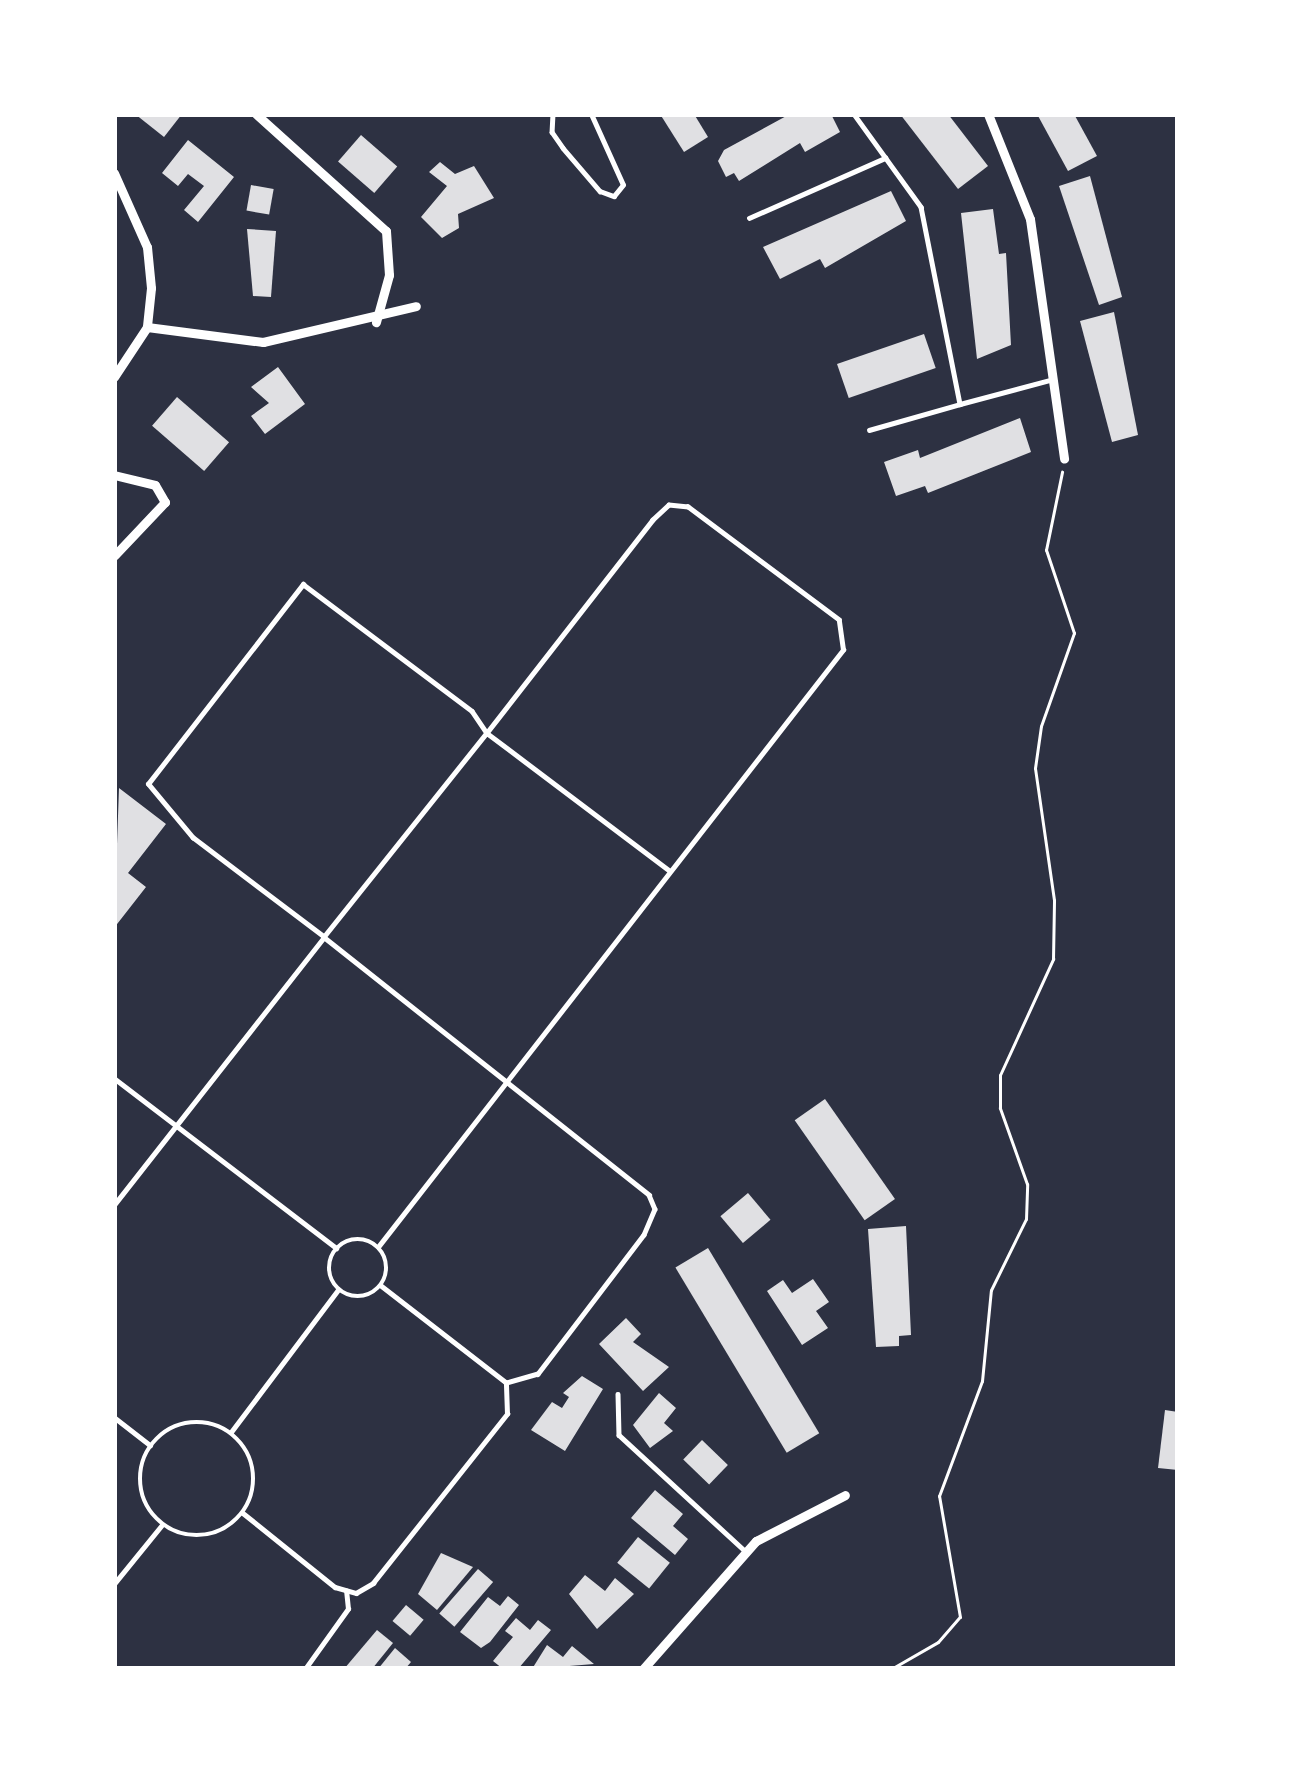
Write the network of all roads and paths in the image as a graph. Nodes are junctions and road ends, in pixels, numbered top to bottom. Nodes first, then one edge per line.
1 (256, 114) edge
2 (553, 114) edge
3 (591, 114) edge
4 (854, 114) edge
5 (988, 114) edge
6 (885, 158) junction
7 (114, 173) edge
8 (748, 218) dead end
9 (416, 306) dead end
10 (376, 322) junction
11 (147, 327) junction
12 (114, 377) edge
13 (1054, 379) junction
14 (960, 404) junction
15 (869, 430) dead end
16 (1064, 459) joint
17 (114, 475) edge
18 (114, 556) edge
19 (487, 733) junction
20 (669, 870) junction
21 (324, 937) junction
22 (114, 1078) edge
23 (508, 1079) junction
24 (176, 1125) junction
25 (114, 1205) edge
26 (378, 1247) junction
27 (336, 1248) junction
28 (381, 1286) junction
29 (338, 1291) junction
30 (506, 1383) junction
31 (618, 1394) dead end
32 (114, 1417) edge
33 (231, 1432) junction
34 (150, 1445) junction
35 (845, 1495) dead end
36 (243, 1513) junction
37 (162, 1525) junction
38 (745, 1551) junction
39 (114, 1584) edge
40 (346, 1592) junction
41 (305, 1669) edge
42 (643, 1669) edge
43 (891, 1669) edge

1 - 10 street
2 - 3 lane
4 - 6 lane
5 - 13 street
6 - 8 lane
6 - 14 lane
7 - 11 street
9 - 10 street
10 - 11 street
11 - 12 street
13 - 14 lane
13 - 16 street
14 - 15 lane
16 - 43 path
17 - 18 street
19 - 20 lane
19 - 20 lane
19 - 21 lane
19 - 21 lane
20 - 23 lane
21 - 23 lane
21 - 24 lane
22 - 24 lane
23 - 26 lane
23 - 30 lane
24 - 25 lane
24 - 27 lane
26 - 27 lane
26 - 28 lane
27 - 29 lane
28 - 29 lane
28 - 30 lane
29 - 33 lane
30 - 40 lane
31 - 38 lane
32 - 34 lane
33 - 34 lane
33 - 36 lane
34 - 37 lane
35 - 38 street
36 - 37 lane
36 - 40 lane
37 - 39 lane
38 - 42 street
40 - 41 lane

